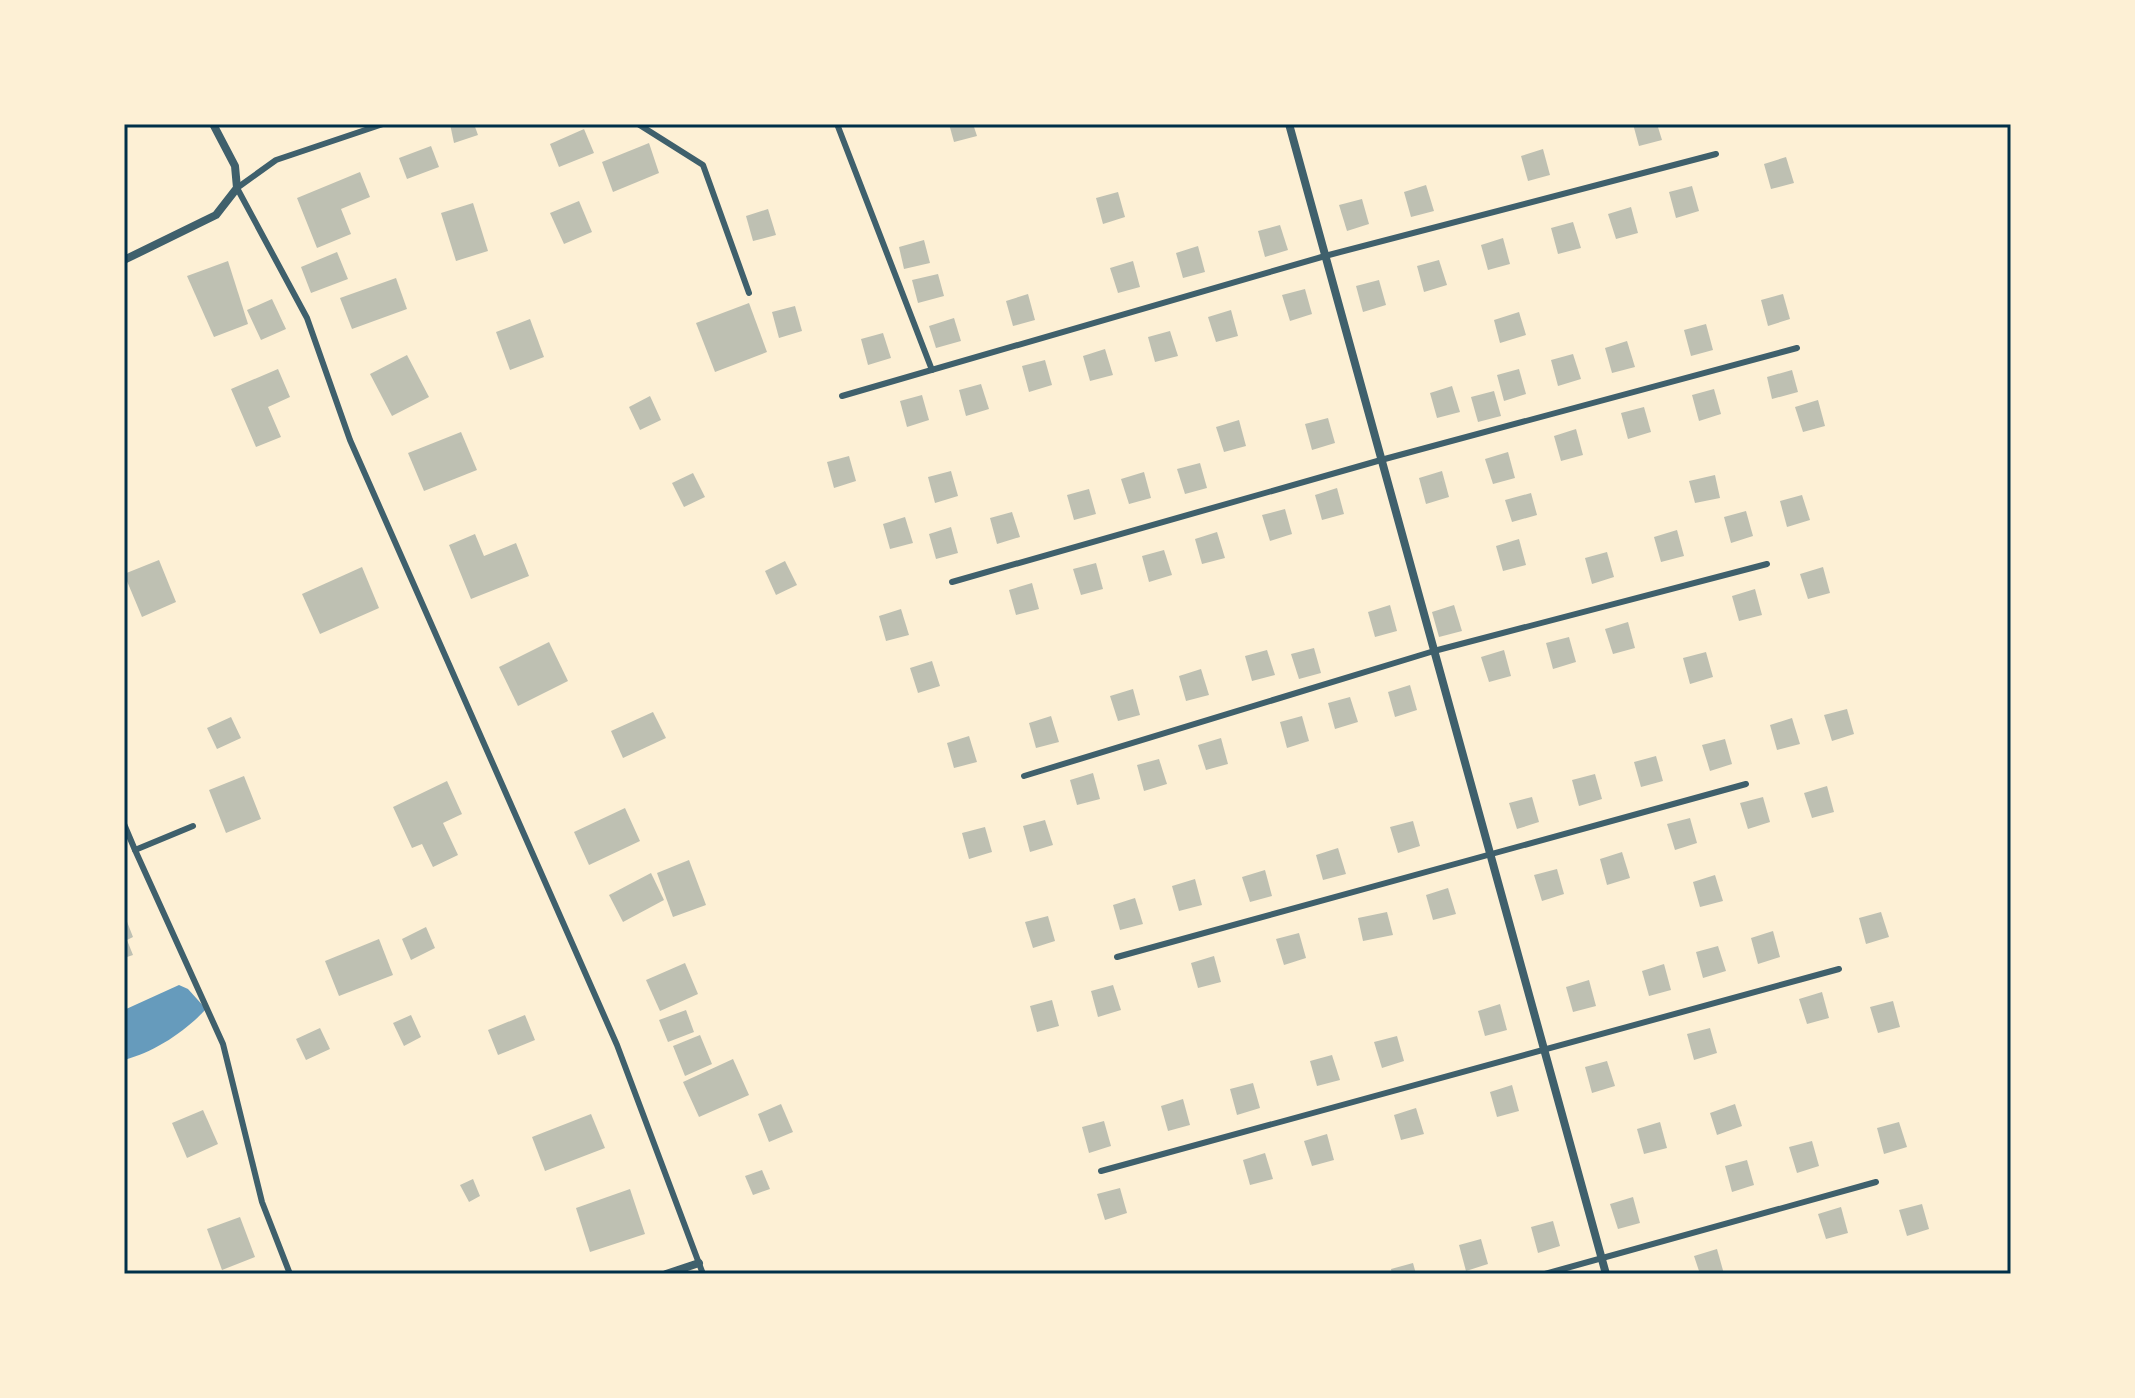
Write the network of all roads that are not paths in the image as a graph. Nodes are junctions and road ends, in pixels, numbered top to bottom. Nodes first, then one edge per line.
1 (213, 124) edge
2 (383, 124) edge
3 (638, 124) edge
4 (837, 124) edge
5 (1289, 124) edge
6 (1716, 154) dead end
7 (237, 188) junction
8 (1325, 256) junction
9 (124, 260) edge
10 (749, 293) dead end
11 (1797, 348) dead end
12 (932, 370) junction
13 (842, 396) dead end
14 (1381, 460) junction
15 (1767, 564) dead end
16 (952, 582) dead end
17 (1434, 651) junction
18 (1024, 776) dead end
19 (1746, 784) dead end
20 (124, 824) edge
21 (193, 826) dead end
22 (135, 850) junction
23 (1490, 854) junction
24 (1117, 957) dead end
25 (1839, 969) dead end
26 (1543, 1052) junction
27 (1101, 1171) dead end
28 (1876, 1182) dead end
29 (1601, 1257) junction
30 (699, 1263) junction
31 (290, 1274) edge
32 (666, 1274) edge
33 (703, 1274) edge
34 (1545, 1274) edge
35 (1606, 1274) edge

1 - 7 street
2 - 7 lane
3 - 10 lane
4 - 12 lane
5 - 8 street
6 - 8 lane
7 - 9 street
7 - 30 lane
8 - 12 lane
8 - 14 street
11 - 14 lane
12 - 13 lane
14 - 16 lane
14 - 17 street
15 - 17 lane
17 - 18 lane
17 - 23 street
19 - 23 lane
20 - 22 lane
21 - 22 lane
22 - 31 lane
23 - 24 lane
23 - 26 street
25 - 26 lane
26 - 27 lane
26 - 29 street
28 - 29 lane
29 - 34 lane
29 - 35 street
30 - 32 street
30 - 33 lane

